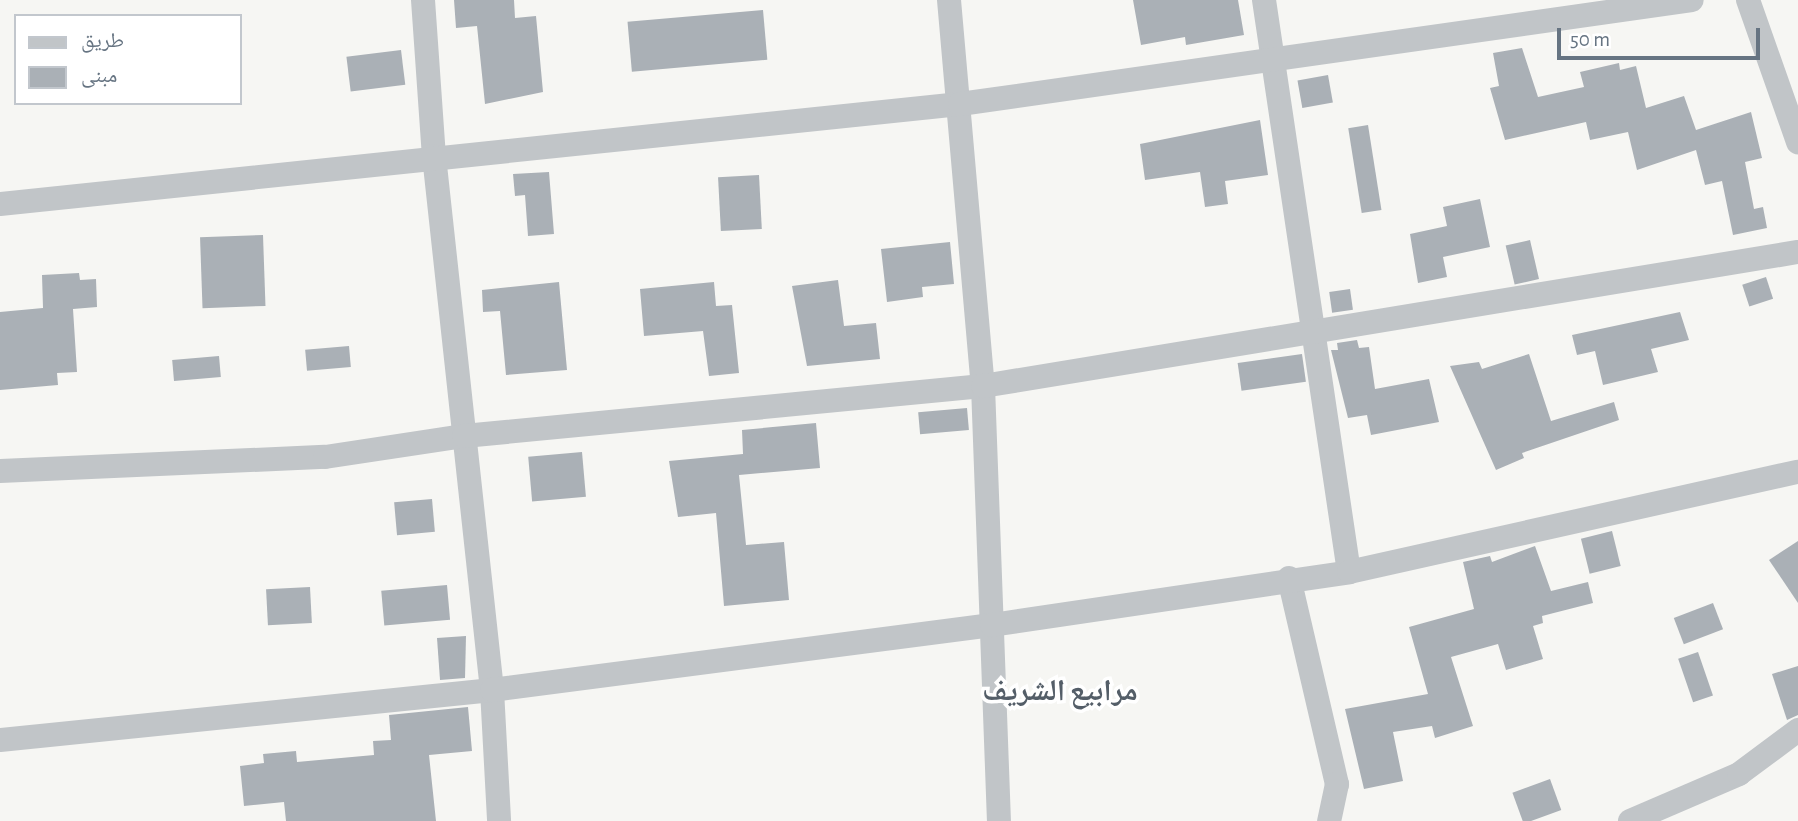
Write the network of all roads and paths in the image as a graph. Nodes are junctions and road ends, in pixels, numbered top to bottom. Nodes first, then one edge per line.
1 (424, 0) edge
2 (949, 0) edge
3 (1264, 0) edge
4 (1692, 0) edge
5 (1748, 0) edge
6 (1274, 62) junction
7 (960, 104) junction
8 (1798, 142) edge
9 (434, 156) junction
10 (0, 204) edge
11 (1798, 252) edge
12 (1311, 330) junction
13 (983, 386) junction
14 (464, 436) junction
15 (0, 471) edge
16 (1798, 472) edge
17 (1349, 572) junction
18 (1289, 578) junction
19 (992, 625) junction
20 (492, 690) junction
21 (1798, 730) edge
22 (0, 740) edge
23 (499, 821) edge
24 (999, 821) edge
25 (1329, 821) edge
26 (1630, 821) edge

1 - 9 street
2 - 7 street
3 - 6 street
4 - 6 street
5 - 8 street
6 - 7 street
6 - 12 street
7 - 9 street
7 - 13 street
9 - 10 street
9 - 14 street
11 - 12 street
12 - 13 street
12 - 17 street
13 - 14 street
13 - 19 street
14 - 15 street
14 - 20 street
16 - 17 street
17 - 18 street
18 - 19 street
18 - 25 street
19 - 20 street
19 - 24 street
20 - 22 street
20 - 23 street
21 - 26 street

